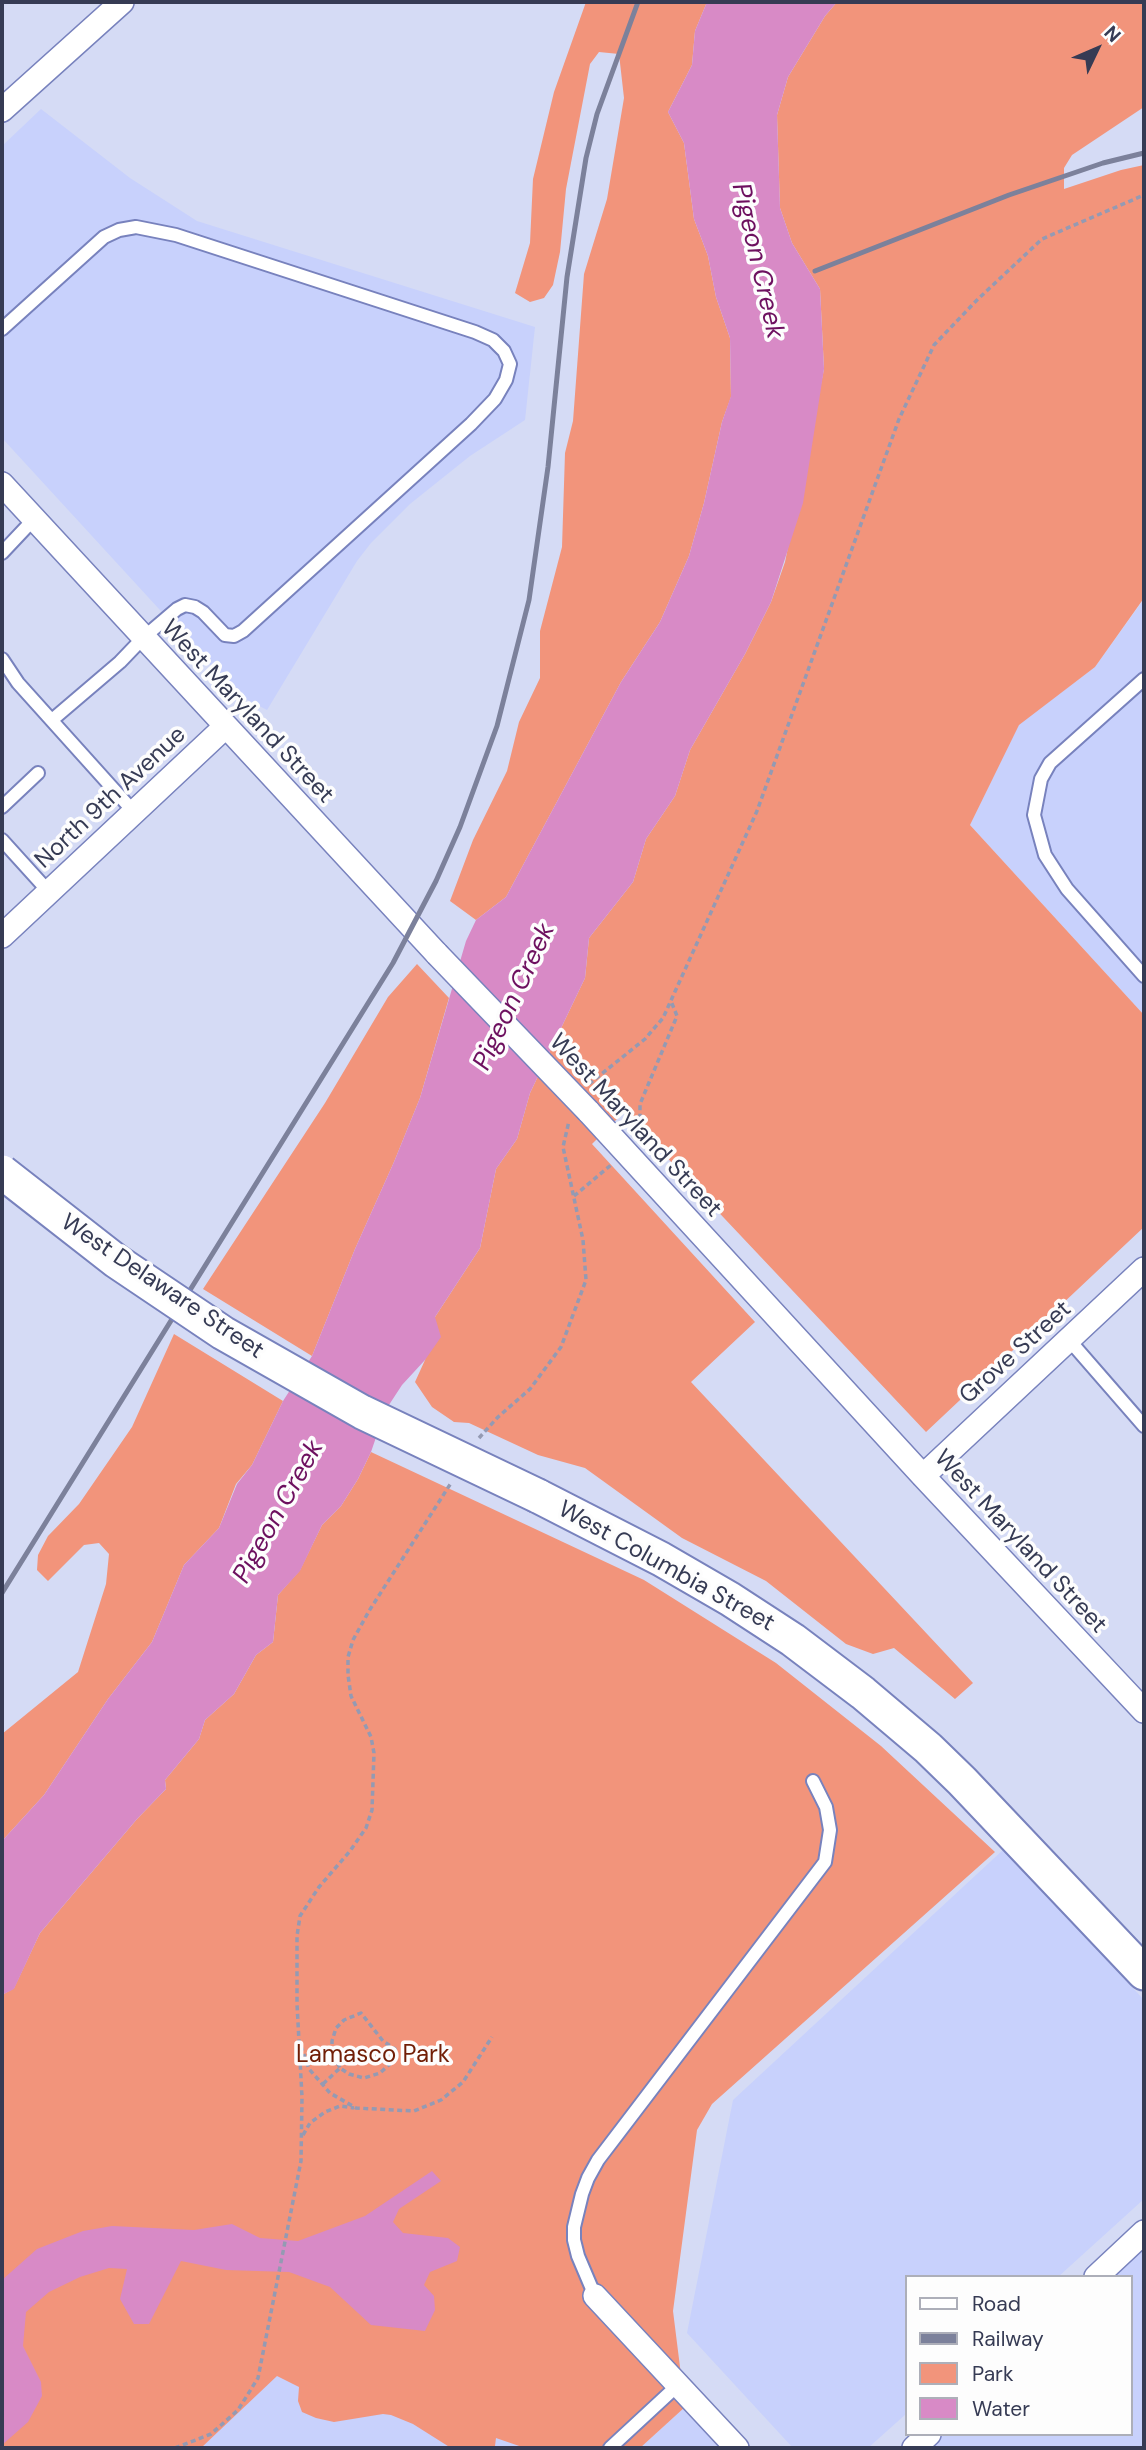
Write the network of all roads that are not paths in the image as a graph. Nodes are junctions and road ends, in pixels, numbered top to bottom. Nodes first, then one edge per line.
1 (122, 2) edge
2 (2, 110) edge
3 (2, 329) edge
4 (2, 484) edge
5 (34, 519) junction
6 (2, 553) edge
7 (143, 638) junction
8 (2, 659) edge
9 (1144, 679) edge
10 (52, 720) junction
11 (225, 727) junction
12 (38, 773) dead end
13 (2, 807) edge
14 (134, 813) junction
15 (2, 840) edge
16 (49, 892) junction
17 (2, 936) edge
18 (1144, 976) edge
19 (2, 1172) edge
20 (1144, 1269) edge
21 (1070, 1340) junction
22 (328, 1394) joint
23 (1144, 1426) edge
24 (923, 1476) junction
25 (1144, 1711) edge
26 (813, 1781) dead end
27 (1144, 1973) edge
28 (1144, 2232) edge
29 (1098, 2275) edge
30 (596, 2296) joint
31 (678, 2385) junction
32 (927, 2436) edge
33 (727, 2442) edge
34 (610, 2448) edge
35 (914, 2448) edge

1 - 2 street
3 - 7 lane
4 - 5 street, West Maryland Street
5 - 6 lane
5 - 7 street, West Maryland Street
7 - 10 lane
7 - 11 street, West Maryland Street
8 - 10 lane
9 - 18 lane
10 - 14 lane
11 - 14 street, North 9th Avenue
11 - 24 street, West Maryland Street, bridge
12 - 13 lane
14 - 16 street, North 9th Avenue
15 - 16 lane
16 - 17 street, North 9th Avenue
19 - 22 main road, West Delaware Street, bridge
20 - 21 street, Grove Street
21 - 23 lane
21 - 24 street, Grove Street
22 - 27 main road, West Columbia Street, bridge
24 - 25 street, West Maryland Street
26 - 30 lane
28 - 29 street
30 - 31 street
31 - 33 street
31 - 34 lane
32 - 35 street

